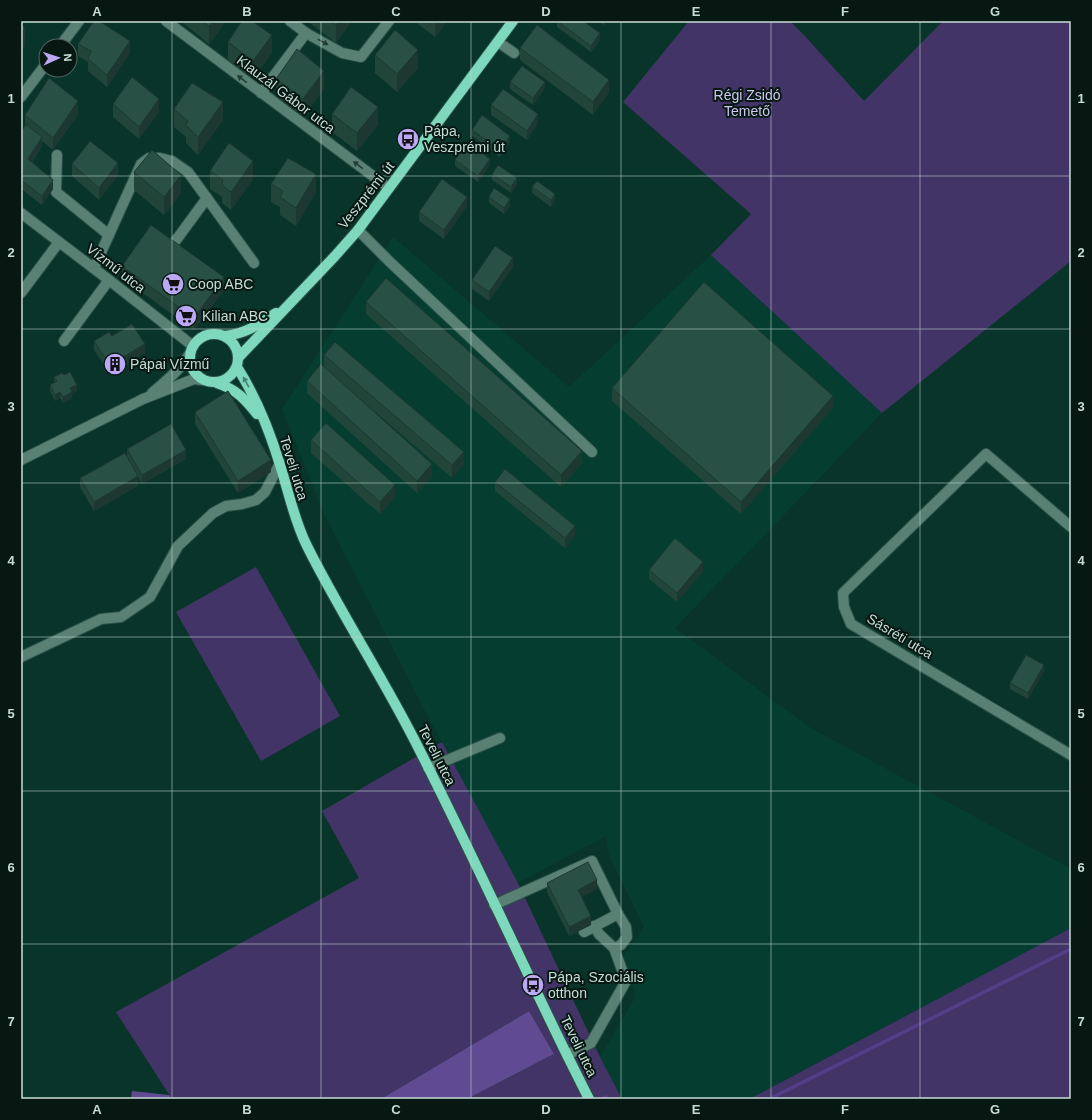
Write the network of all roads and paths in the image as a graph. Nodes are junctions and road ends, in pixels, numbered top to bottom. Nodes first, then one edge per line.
1 (166, 21) edge
2 (290, 21) edge
3 (390, 21) edge
4 (513, 21) edge
5 (75, 22) edge
6 (306, 33) junction
7 (65, 38) edge
8 (498, 42) junction
9 (514, 53) dead end
10 (38, 75) edge
11 (261, 93) junction
12 (21, 97) edge
13 (57, 155) dead end
14 (389, 188) junction
15 (207, 198) junction
16 (21, 213) edge
17 (358, 230) junction
18 (109, 235) junction
19 (59, 242) junction
20 (174, 243) edge
21 (254, 263) dead end
22 (94, 268) junction
23 (109, 280) junction
24 (21, 293) edge
25 (291, 303) junction
26 (225, 336) junction
27 (64, 341) dead end
28 (192, 349) junction
29 (238, 362) junction
30 (202, 380) junction
31 (217, 383) junction
32 (143, 399) junction
33 (265, 423) junction
34 (592, 452) dead end
35 (21, 460) edge
36 (280, 463) junction
37 (1071, 527) edge
38 (21, 657) edge
39 (500, 738) dead end
40 (1071, 755) edge
41 (428, 768) junction
42 (494, 905) junction
43 (618, 914) junction
44 (594, 926) junction
45 (584, 932) dead end
46 (614, 948) junction
47 (567, 1055) junction
48 (588, 1097) edge

11 -> 1 street, Klauzál Gábor utca
2 - 6 street
6 -> 3 street
4 - 8 main road, Veszprémi út
5 - 7 street
6 - 11 street
8 - 9 street
8 - 14 main road, Veszprémi út
10 - 12 street
14 -> 11 street, Klauzál Gábor utca
13 - 18 street
14 - 17 main road, Veszprémi út
15 - 18 street
15 - 20 street
15 - 21 street
16 - 19 street, Vízmű utca
17 - 25 main road, Veszprémi út
17 - 34 street
18 - 22 street
19 - 22 street, Vízmű utca
19 - 24 street
22 - 23 street, Vízmű utca
23 - 27 street
23 - 28 street, Vízmű utca
25 - 26 main road, Veszprémi út
25 - 29 main road, Veszprémi út
26 - 28 main road
26 - 29 main road
28 - 30 main road
28 - 32 street
29 - 31 main road
33 -> 29 main road, Teveli utca
30 - 31 main road
30 - 32 street
31 - 33 main road, Teveli utca
32 - 35 street
33 - 36 main road, Teveli utca
36 - 38 street
36 - 41 main road, Teveli utca
37 - 40 street, Sásréti utca
39 - 41 street
41 - 42 main road, Teveli utca
42 - 43 street
42 - 47 main road, Teveli utca
43 - 44 street
43 - 46 street
44 - 45 street
44 - 46 street
46 - 47 street
47 - 48 main road, Teveli utca

